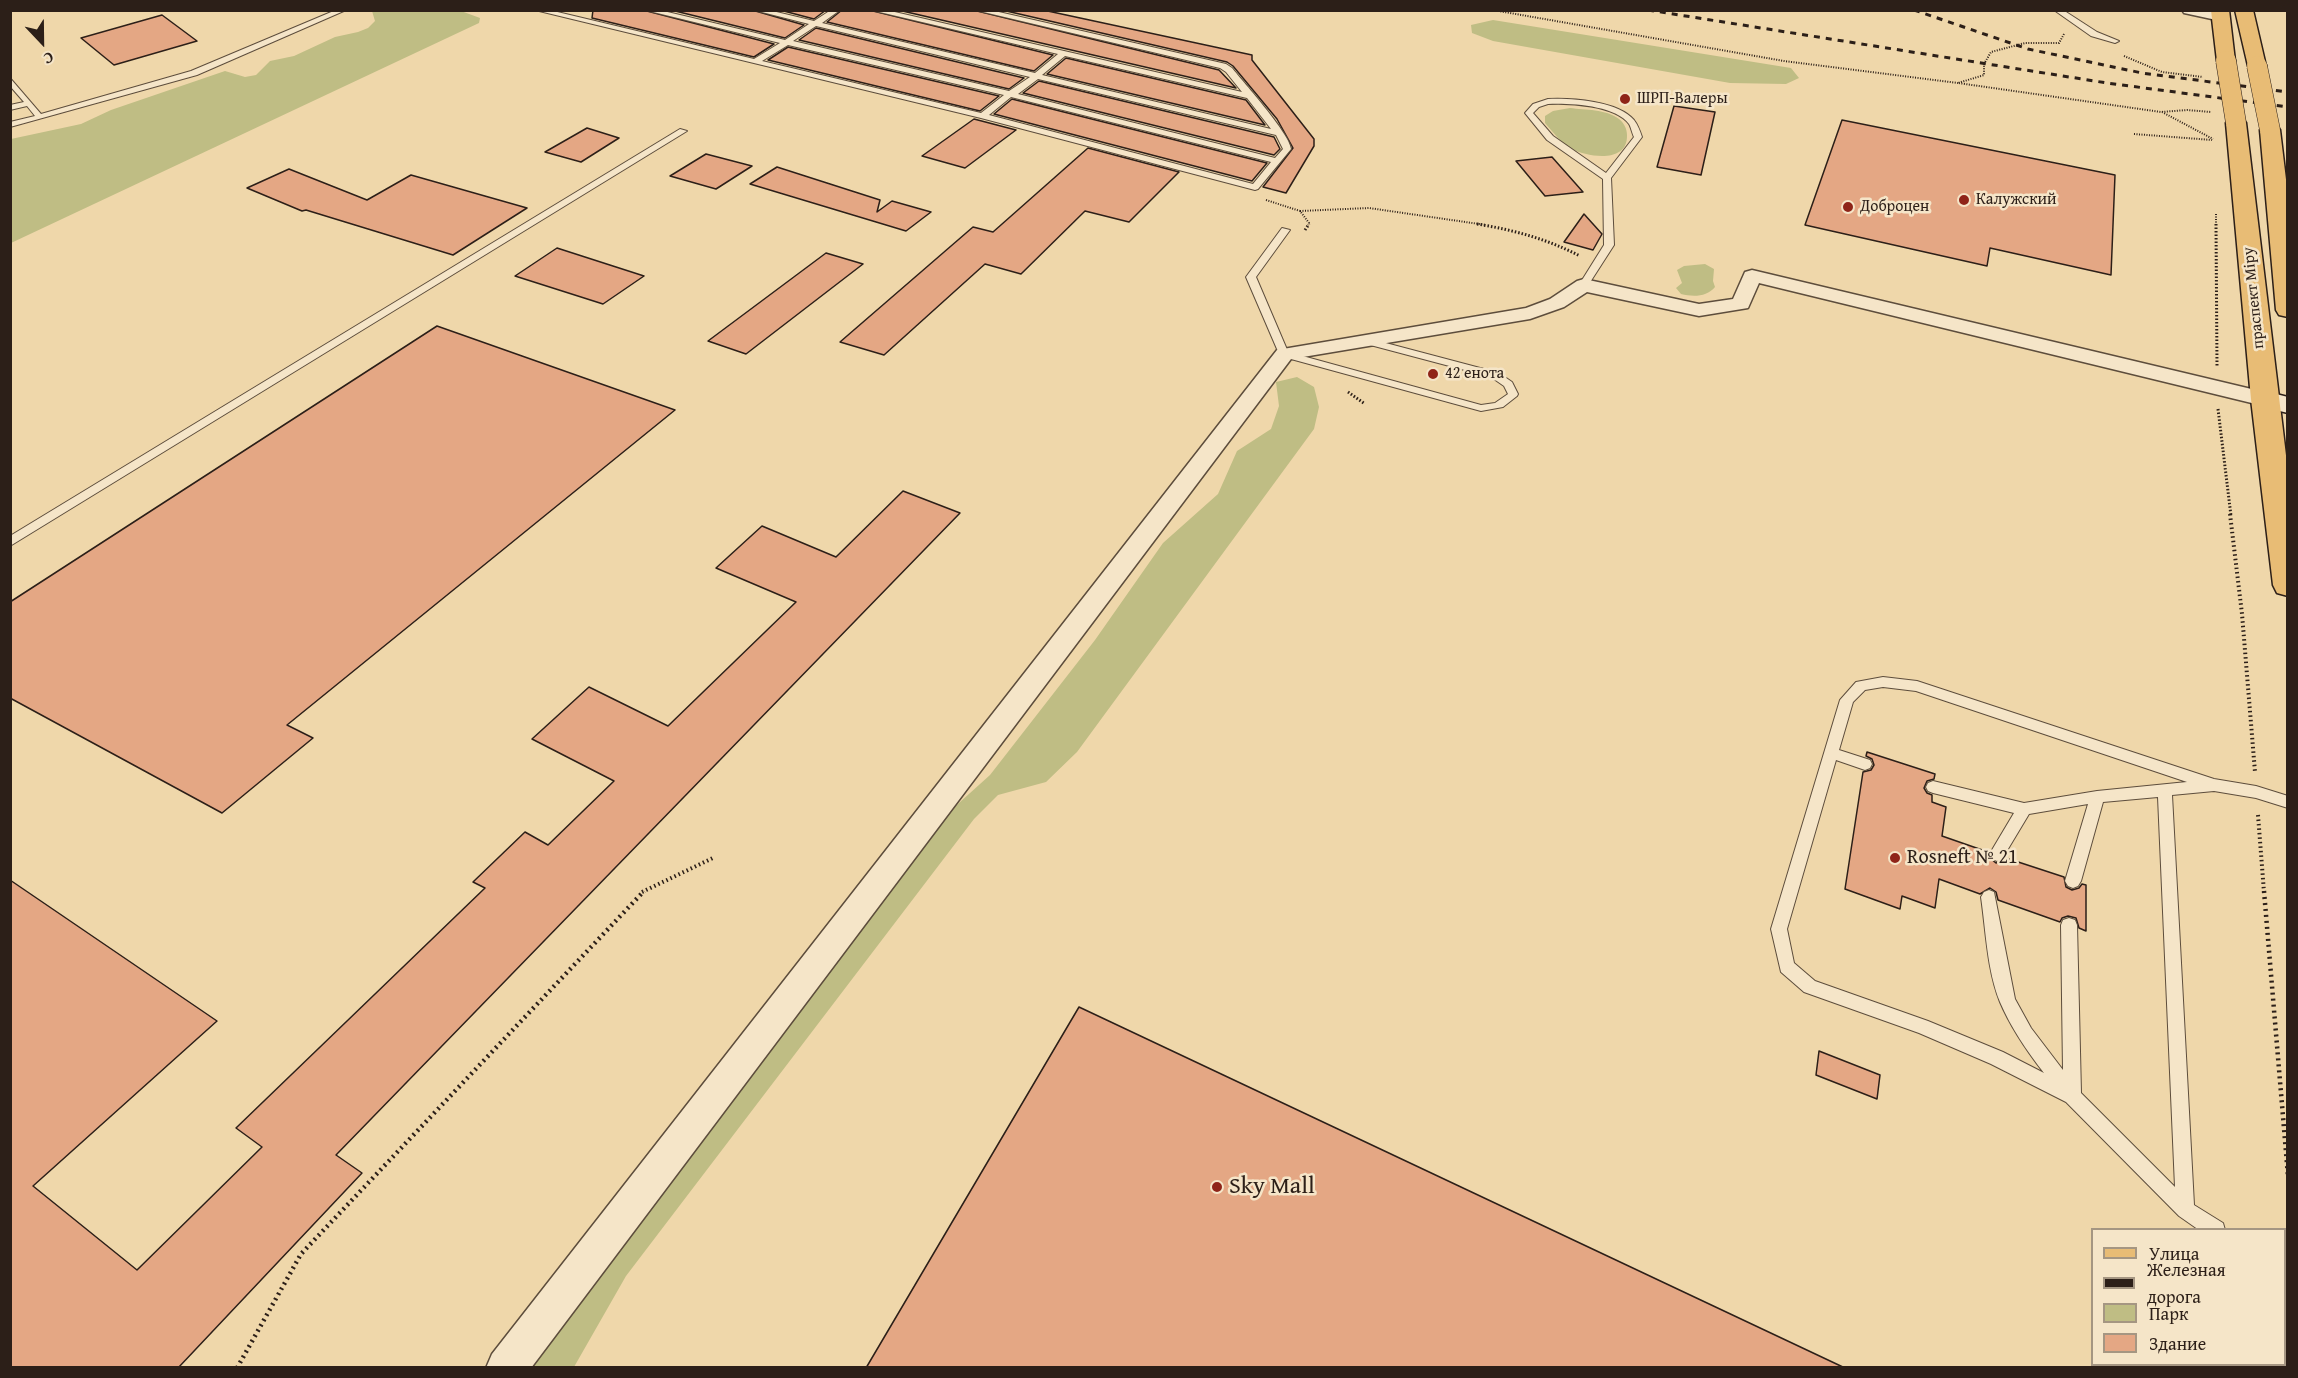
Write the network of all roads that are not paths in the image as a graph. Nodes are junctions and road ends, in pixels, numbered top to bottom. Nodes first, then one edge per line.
1 (343, 10) edge
2 (538, 10) edge
3 (648, 10) edge
4 (757, 10) edge
5 (837, 10) edge
6 (874, 10) edge
7 (978, 10) edge
8 (2057, 10) edge
9 (2189, 10) edge
10 (2244, 10) edge
11 (550, 12) edge
12 (2221, 14) edge
13 (815, 24) junction
14 (2115, 41) road end
15 (787, 42) junction
16 (1064, 53) junction
17 (755, 62) junction
18 (1038, 75) junction
19 (10, 80) edge
20 (1010, 94) junction
21 (1250, 96) junction
22 (29, 103) junction
23 (10, 108) edge
24 (983, 116) junction
25 (40, 117) junction
26 (10, 125) edge
27 (683, 131) dead end
28 (1279, 133) junction
29 (1276, 161) junction
30 (1607, 178) junction
31 (1285, 230) dead end
32 (1591, 274) junction
33 (2288, 310) edge
34 (1363, 340) junction
35 (1284, 354) junction
36 (2276, 402) edge
37 (10, 542) edge
38 (2288, 585) edge
39 (1831, 753) junction
40 (1865, 764) dead end
41 (2214, 785) junction
42 (1933, 787) dead end
43 (2165, 790) junction
44 (2097, 797) junction
45 (2288, 802) edge
46 (2024, 809) junction
47 (1997, 855) dead end
48 (2073, 880) dead end
49 (1989, 897) dead end
50 (2069, 925) dead end
51 (2072, 1096) junction
52 (2186, 1210) junction
53 (2213, 1228) edge
54 (506, 1368) edge

1 - 25 lane
2 - 11 lane
3 - 15 lane
4 - 13 lane
5 - 13 lane
6 - 16 lane
7 - 21 lane
8 - 14 lane
9 - 12 street
10 - 33 main road, праспект Міру, bridge
11 - 17 lane
12 - 36 main road, праспект Міру, bridge
13 - 15 lane
13 - 18 lane
15 - 17 lane
15 - 20 lane
16 - 18 lane
16 - 21 lane
17 - 24 lane
18 - 20 lane
18 - 28 lane
19 - 22 lane
20 - 24 lane
20 - 29 lane
21 - 28 lane
22 - 23 lane
22 - 25 lane
24 - 29 lane
25 - 26 lane
27 - 37 lane
28 - 29 lane
30 - 30 lane
30 - 32 lane
31 - 35 lane
32 - 34 street
32 - 36 street
34 - 35 street
34 - 35 lane
35 - 54 street
36 - 38 main road, праспект Міру
39 - 40 lane
39 - 41 lane
39 - 51 lane
41 - 43 lane
41 - 45 lane
42 - 46 lane
43 - 44 lane
43 - 52 lane
44 - 46 lane
44 - 48 lane
46 - 47 lane
49 - 51 lane
50 - 51 lane
51 - 52 lane
52 - 53 lane

